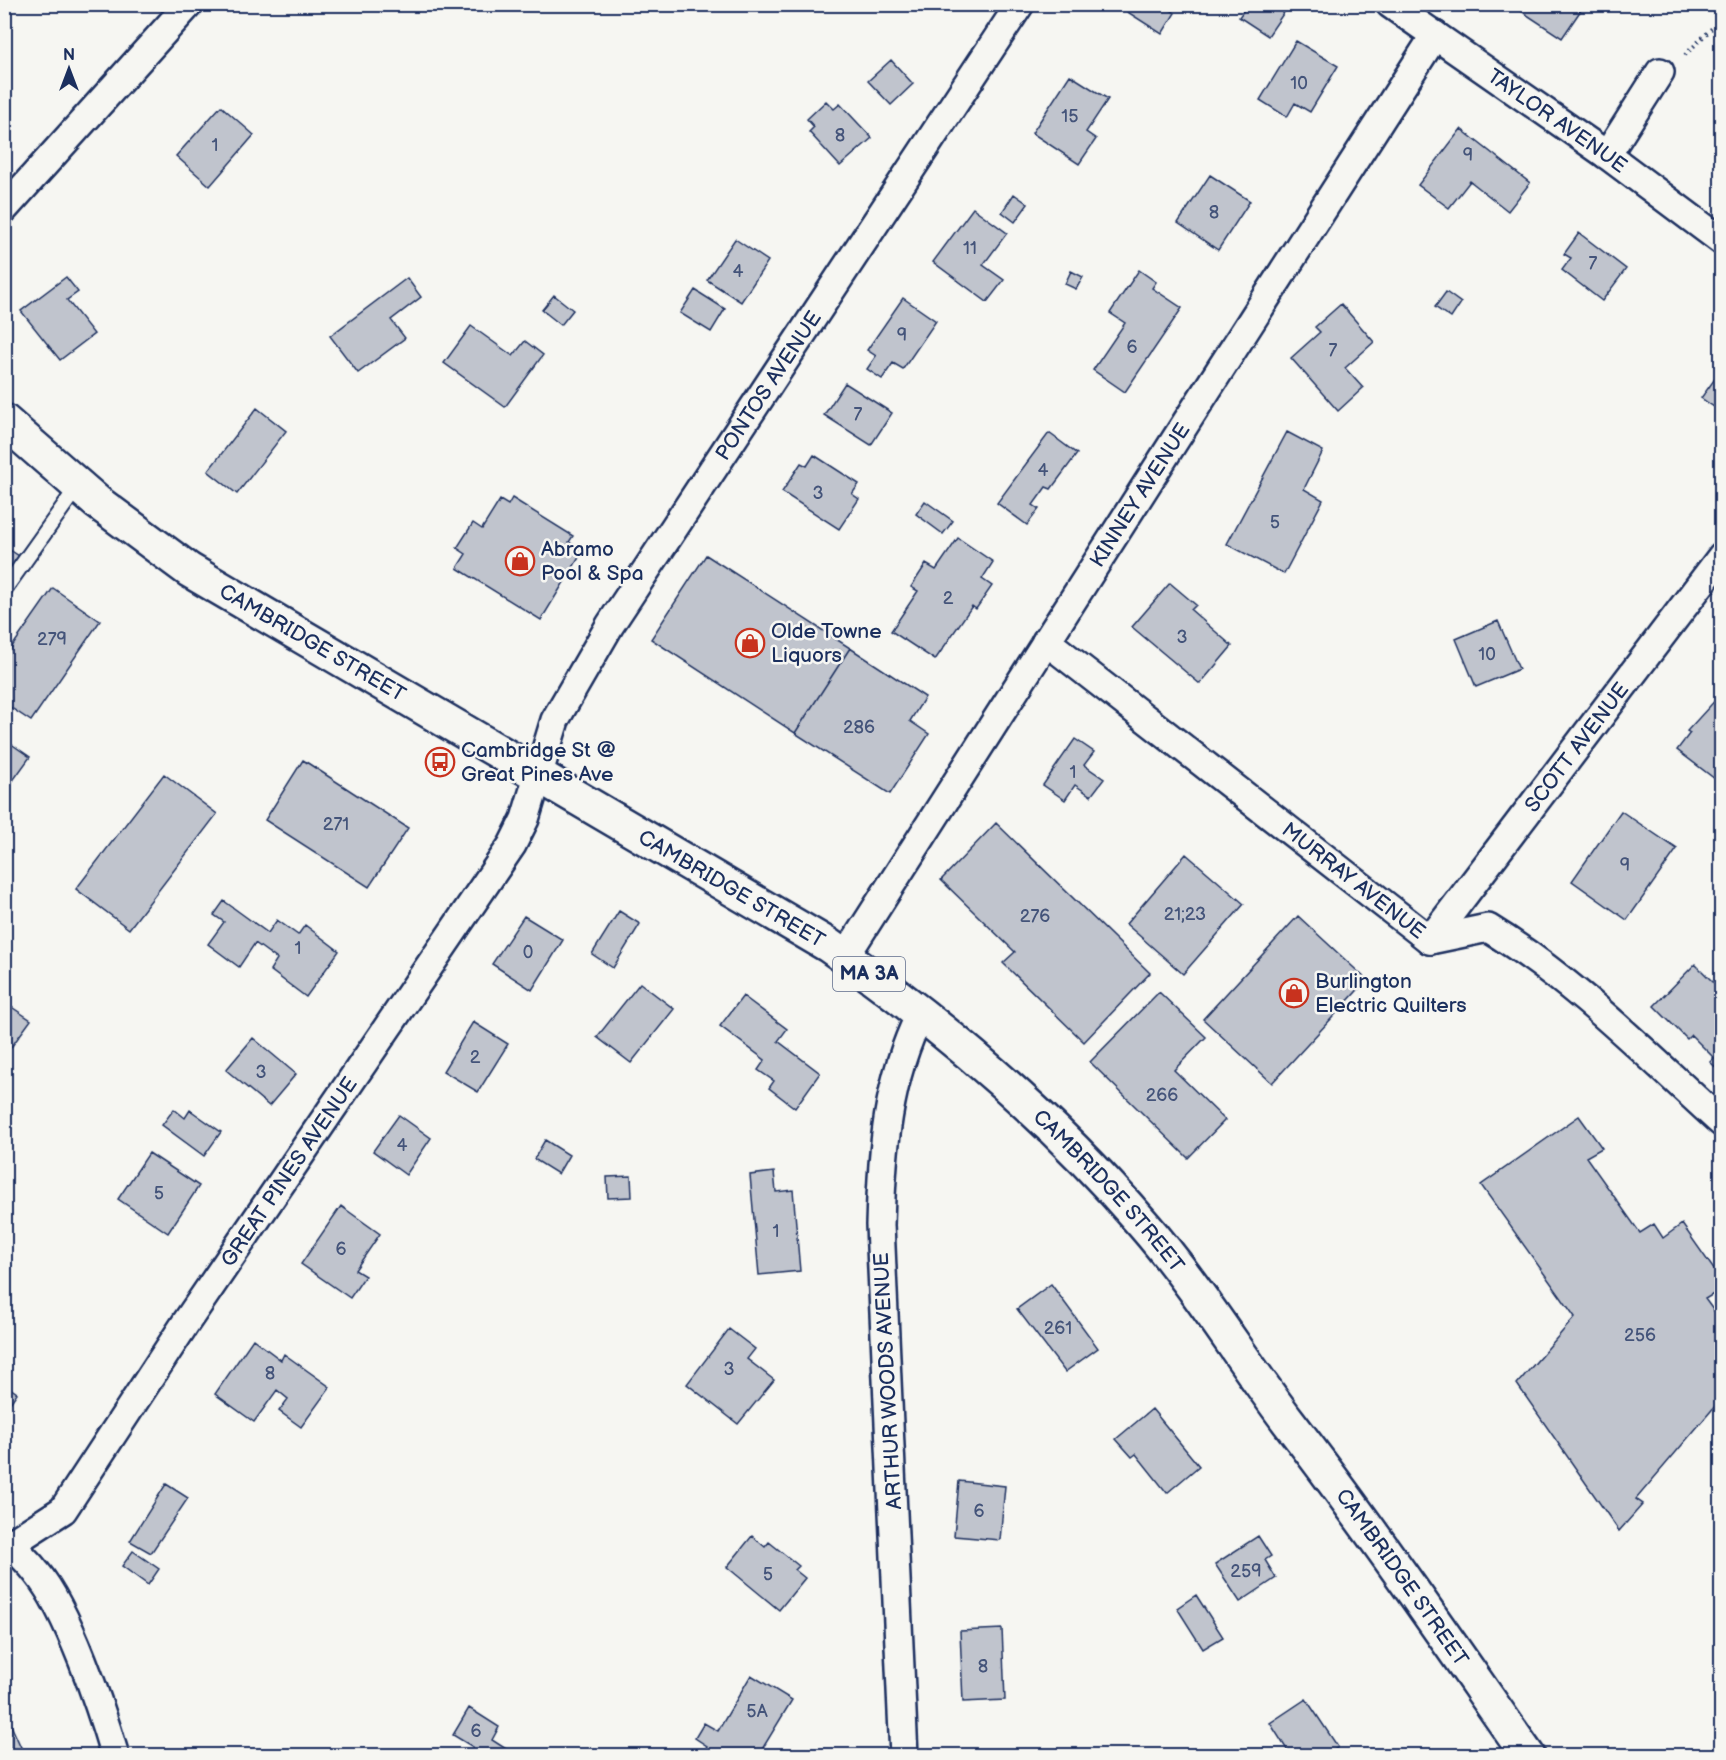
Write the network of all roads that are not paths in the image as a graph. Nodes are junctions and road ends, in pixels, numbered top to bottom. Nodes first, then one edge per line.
1 (189, 4) edge
2 (1020, 4) edge
3 (1389, 4) edge
4 (1435, 34) junction
5 (1659, 72) road end
6 (1607, 155) junction
7 (4, 209) edge
8 (1722, 241) edge
9 (4, 421) edge
10 (78, 486) junction
11 (1722, 556) edge
12 (4, 590) edge
13 (1046, 641) junction
14 (538, 775) junction
15 (1430, 940) junction
16 (845, 957) junction
17 (921, 1013) junction
18 (1722, 1123) edge
19 (6, 1544) edge
20 (115, 1755) edge
21 (904, 1755) edge
22 (1528, 1755) edge

1 - 7 street
2 - 14 street, PONTOS AVENUE
3 - 4 street, TAYLOR AVENUE
4 - 6 street, TAYLOR AVENUE
4 - 13 street, KINNEY AVENUE
5 - 6 street
6 - 8 street, TAYLOR AVENUE
9 - 10 main road, CAMBRIDGE STREET / MA 3A
10 - 12 lane
10 - 14 main road, CAMBRIDGE STREET / MA 3A
11 - 15 street, SCOTT AVENUE
13 - 15 street, MURRAY AVENUE
13 - 16 street, KINNEY AVENUE
14 - 16 main road, CAMBRIDGE STREET / MA 3A
14 - 19 street, GREAT PINES AVENUE
15 - 18 street, MURRAY AVENUE
16 - 17 main road, CAMBRIDGE STREET / MA 3A
17 - 21 street, ARTHUR WOODS AVENUE
17 - 22 main road, CAMBRIDGE STREET / MA 3A
19 - 20 street

